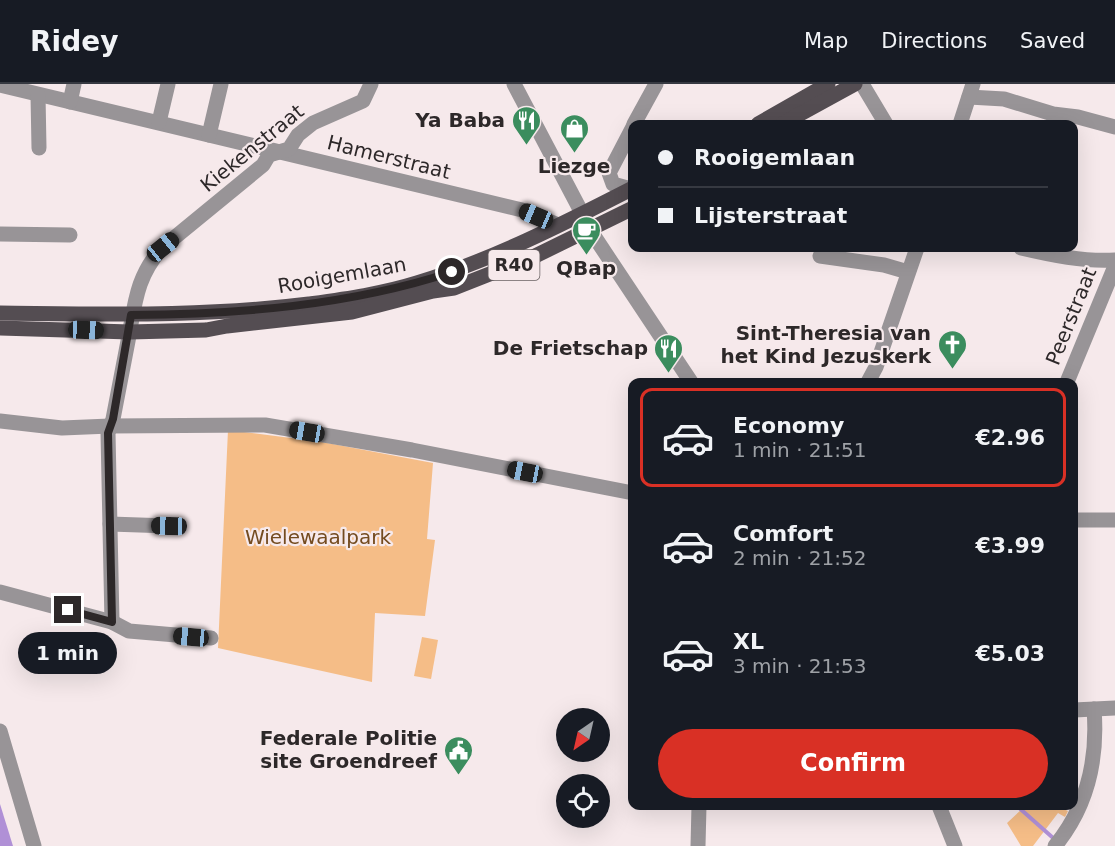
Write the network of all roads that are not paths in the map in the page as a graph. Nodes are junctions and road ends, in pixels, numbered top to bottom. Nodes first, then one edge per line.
1 (74, 84) edge
2 (168, 84) edge
3 (221, 84) edge
4 (371, 84) edge
5 (514, 84) edge
6 (656, 84) edge
7 (828, 84) edge
8 (855, 84) edge
9 (862, 84) edge
10 (0, 85) edge
11 (971, 91) edge
12 (38, 95) junction
13 (70, 102) junction
14 (637, 120) edge
15 (765, 120) edge
16 (790, 120) edge
17 (884, 120) edge
18 (961, 120) edge
19 (159, 122) junction
20 (1115, 127) edge
21 (209, 135) junction
22 (628, 137) edge
23 (39, 148) dead end
24 (280, 152) junction
25 (628, 187) edge
26 (628, 190) edge
27 (628, 210) edge
28 (583, 213) junction
29 (558, 225) junction
30 (591, 229) junction
31 (0, 234) edge
32 (70, 235) dead end
33 (916, 252) edge
34 (1038, 252) edge
35 (820, 256) dead end
36 (1115, 260) edge
37 (1115, 266) edge
38 (908, 273) junction
39 (0, 313) edge
40 (131, 315) junction
41 (0, 328) edge
42 (130, 332) junction
43 (688, 378) edge
44 (870, 378) edge
45 (1069, 378) edge
46 (0, 421) edge
47 (111, 426) junction
48 (628, 492) edge
49 (1078, 520) edge
50 (1115, 520) edge
51 (110, 524) junction
52 (169, 526) dead end
53 (0, 592) edge
54 (112, 622) junction
55 (211, 639) dead end
56 (1115, 708) edge
57 (1094, 709) junction
58 (1078, 710) edge
59 (0, 731) edge
60 (1078, 806) edge
61 (699, 810) edge
62 (941, 810) edge
63 (1077, 810) edge
64 (34, 846) edge
65 (698, 846) edge
66 (955, 846) edge
67 (1055, 846) edge

1 - 13 street
2 - 19 street
3 - 21 street
4 - 24 street, Kiekenstraat
5 - 28 street
6 - 14 street
7 - 15 main road
8 - 16 main road
9 - 17 street
10 - 12 street, Hamerstraat
11 - 18 street
11 - 20 street
12 - 13 street, Hamerstraat
12 - 23 street
13 - 19 street, Hamerstraat
19 - 21 street, Hamerstraat
21 - 24 street, Hamerstraat
22 - 25 street
24 - 29 street, Hamerstraat
24 - 40 street, Kiekenstraat
26 - 28 main road, Rooigemlaan / R40
27 - 30 main road, Rooigemlaan / R40
28 - 29 main road, Rooigemlaan / R40
28 - 30 street
29 - 40 main road, Rooigemlaan / R40
30 - 42 main road, Rooigemlaan / R40
30 - 43 street
31 - 32 street
33 - 38 street
34 - 36 street
35 - 38 street
37 - 45 street, Peerstraat
38 - 44 street
39 - 40 main road, Rooigemlaan / R40
40 - 42 street
41 - 42 main road, Rooigemlaan / R40
42 - 47 street
46 - 47 street
47 - 48 street
47 - 51 street
49 - 50 street
51 - 52 street
51 - 54 street
53 - 54 street
54 - 55 street
56 - 57 street
57 - 58 street
57 - 60 street
59 - 64 street
61 - 65 street
62 - 66 street
63 - 67 street

